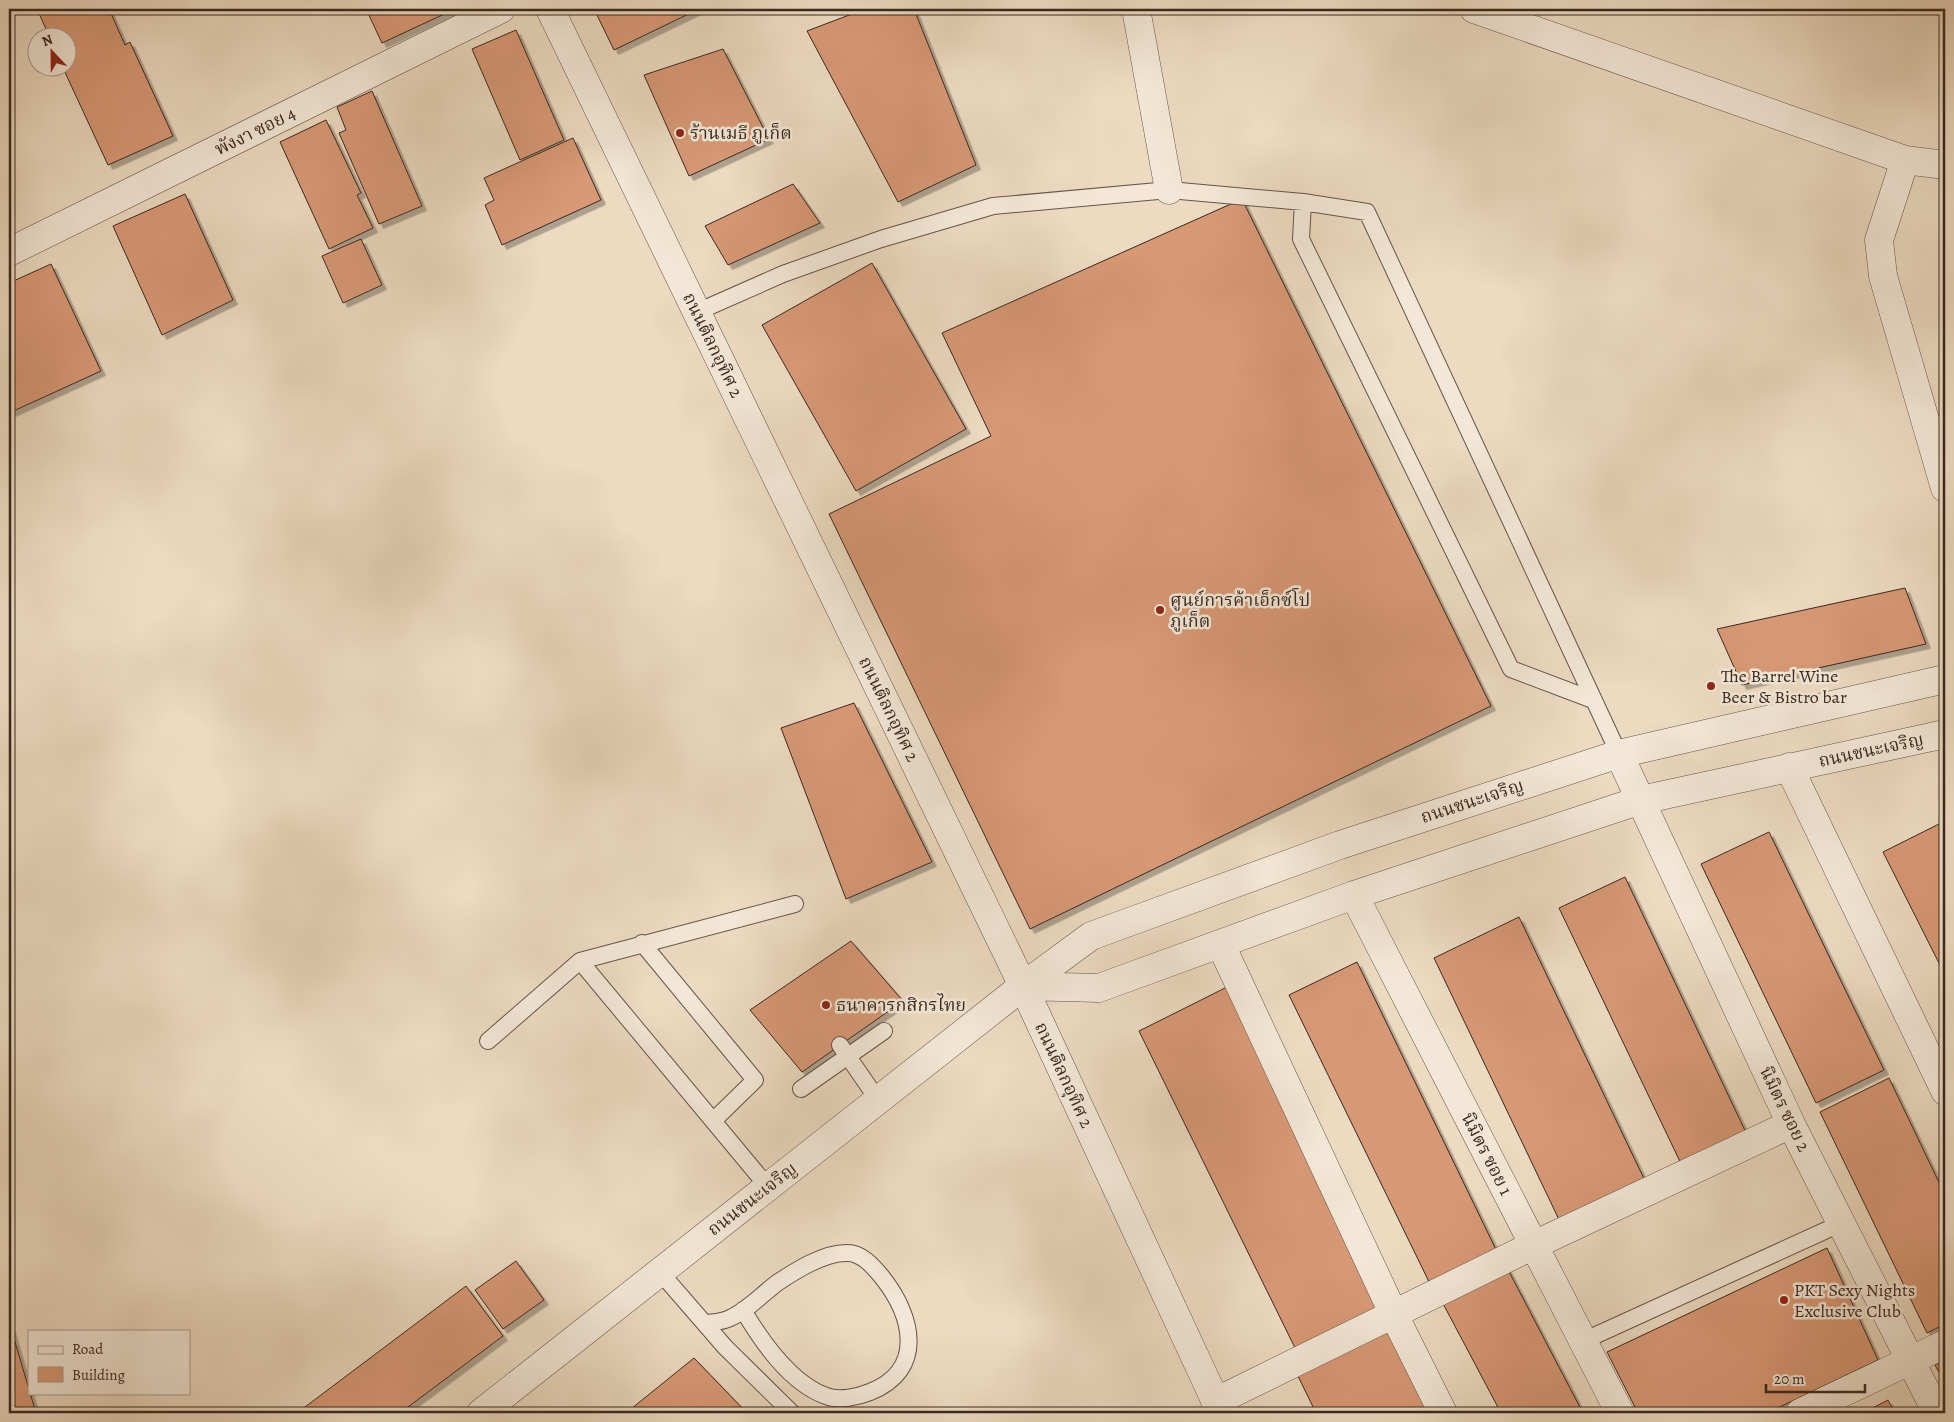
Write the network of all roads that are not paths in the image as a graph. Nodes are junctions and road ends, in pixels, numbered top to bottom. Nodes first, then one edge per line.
1 (501, 9) edge
2 (550, 9) edge
3 (1136, 9) edge
4 (1474, 9) edge
5 (1905, 160) junction
6 (1945, 165) edge
7 (1169, 190) junction
8 (1303, 202) junction
9 (9, 252) edge
10 (697, 312) junction
11 (1945, 488) edge
12 (1945, 679) edge
13 (1593, 700) junction
14 (1943, 738) edge
15 (1619, 754) junction
16 (1789, 767) junction
17 (1641, 800) junction
18 (1354, 895) junction
19 (795, 904) dead end
20 (642, 943) junction
21 (1221, 945) junction
22 (580, 961) junction
23 (1023, 986) junction
24 (884, 1032) dead end
25 (488, 1041) dead end
26 (844, 1051) junction
27 (801, 1089) dead end
28 (1945, 1091) edge
29 (878, 1100) junction
30 (713, 1121) junction
31 (1791, 1124) junction
32 (768, 1187) junction
33 (1842, 1223) junction
34 (1534, 1245) junction
35 (660, 1272) junction
36 (743, 1310) junction
37 (1394, 1315) junction
38 (706, 1323) junction
39 (1583, 1341) junction
40 (1945, 1344) edge
41 (1911, 1360) junction
42 (1218, 1407) edge
43 (481, 1413) edge
44 (792, 1413) edge
45 (1443, 1413) edge
46 (1620, 1413) edge
47 (1800, 1413) edge
48 (1937, 1413) edge

1 - 9 street, พังงา ซอย 4
2 - 10 street, ถนนติลกอุทิศ 2
3 - 7 street
4 - 5 street
5 - 6 street
5 - 11 street
7 - 8 lane
7 - 10 lane
8 - 13 lane
8 - 13 lane
10 - 23 street, ถนนติลกอุทิศ 2
12 - 15 street, ถนนชนะเจริญ
13 - 15 lane
14 - 16 street, ถนนชนะเจริญ
15 - 17 street, นิมิตร ซอย 2
15 - 23 street, ถนนชนะเจริญ
16 - 17 street, ถนนชนะเจริญ
16 - 28 street
17 - 18 street, ถนนชนะเจริญ
17 - 31 street, นิมิตร ซอย 2
18 - 21 street, ถนนชนะเจริญ
18 - 34 street, นิมิตร ซอย 1
19 - 20 lane
20 - 22 lane
20 - 30 lane
21 - 23 street, ถนนชนะเจริญ
21 - 37 street
22 - 25 lane
22 - 30 lane
23 - 29 street, ถนนชนะเจริญ
23 - 42 street, ถนนติลกอุทิศ 2
24 - 26 lane
26 - 27 lane
26 - 29 lane
29 - 32 street, ถนนชนะเจริญ
30 - 32 lane
31 - 33 street, นิมิตร ซอย 2
31 - 34 street
32 - 35 street, ถนนชนะเจริญ
33 - 39 lane
33 - 41 street, นิมิตร ซอย 2
34 - 37 street
34 - 39 street, นิมิตร ซอย 1
35 - 38 lane
35 - 43 street, ถนนชนะเจริญ
36 - 36 lane
36 - 38 lane
37 - 42 street
37 - 45 street
38 - 44 lane
39 - 46 street, นิมิตร ซอย 1
40 - 41 street
41 - 47 street
41 - 48 street, นิมิตร ซอย 2

